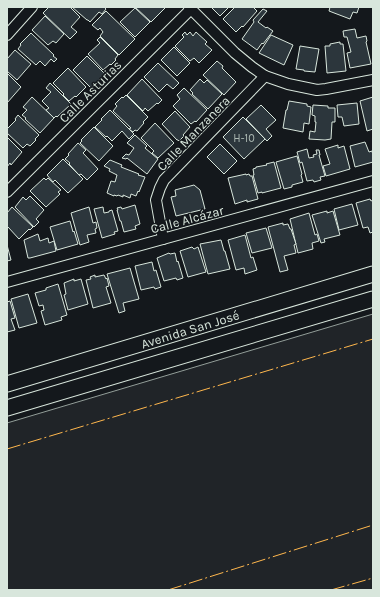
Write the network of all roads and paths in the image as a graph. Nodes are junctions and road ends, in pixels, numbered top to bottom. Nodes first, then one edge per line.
1 (32, 7) edge
2 (190, 8) edge
3 (7, 35) edge
4 (265, 76) junction
5 (373, 80) edge
6 (373, 181) edge
7 (7, 192) edge
8 (164, 239) junction
9 (373, 274) edge
10 (7, 282) edge
11 (373, 299) edge
12 (7, 384) edge
13 (7, 408) edge

1 - 3 street
2 - 4 street
2 - 7 street, Calle Asturias
4 - 5 street
4 - 8 street, Calle Manzanera
6 - 8 street, Calle Alcázar
8 - 10 street, Calle Alcázar
9 - 12 main road, Avenida San José
11 - 13 main road, Avenida San José

